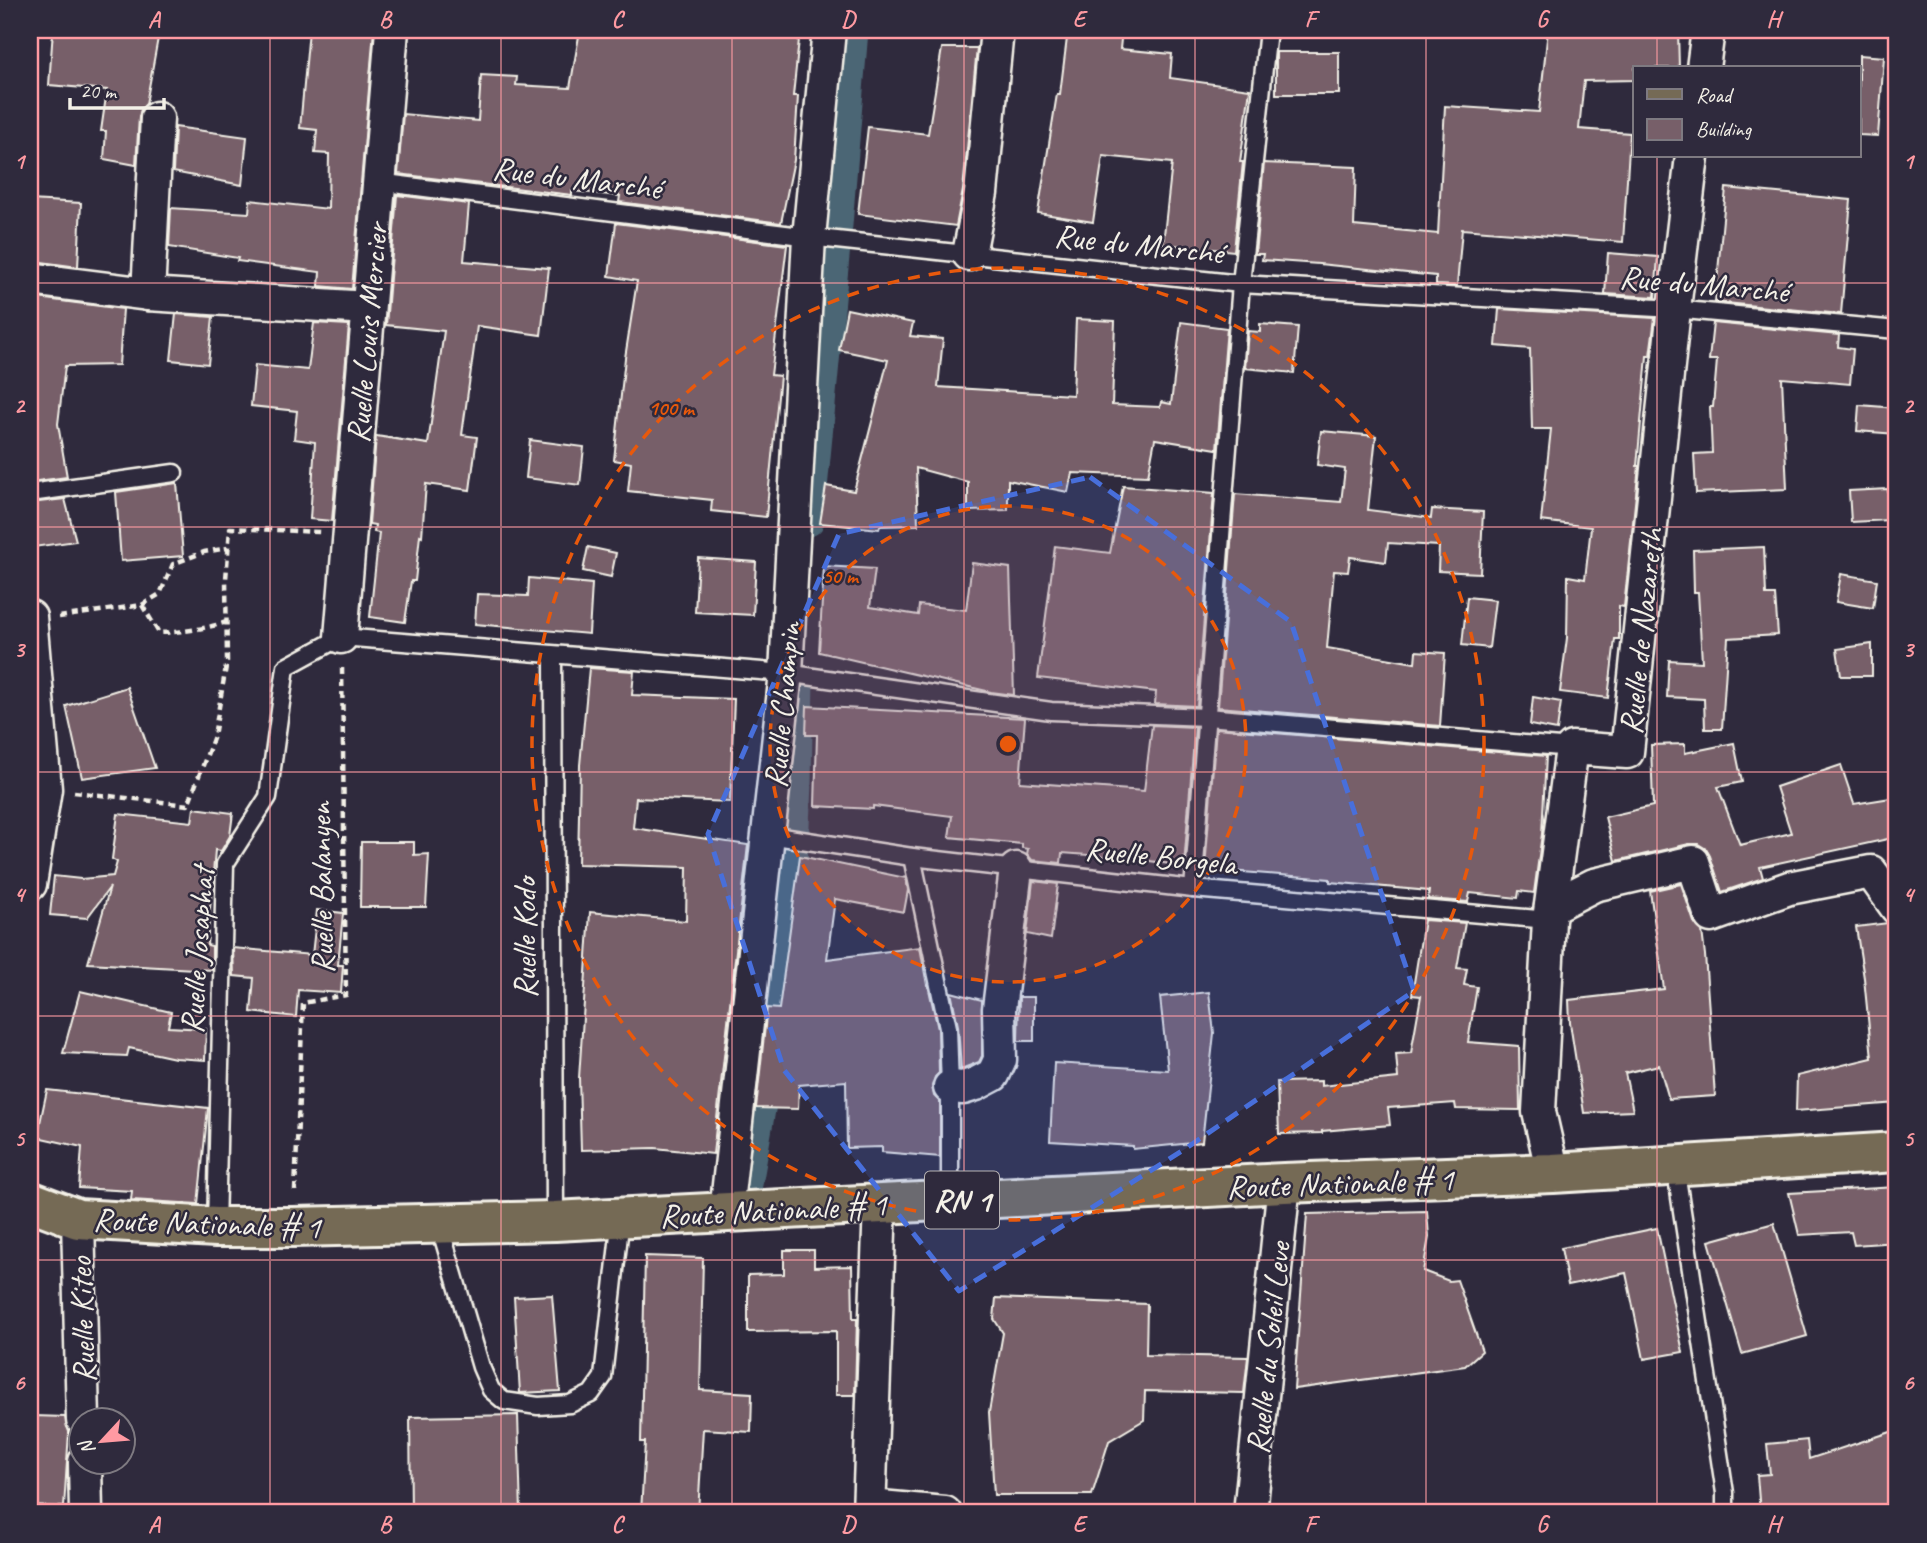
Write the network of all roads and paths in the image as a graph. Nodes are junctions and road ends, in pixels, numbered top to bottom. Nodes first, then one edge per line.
1 (392, 30) edge
2 (829, 30) edge
3 (997, 30) edge
4 (1268, 30) edge
5 (1708, 30) edge
6 (1703, 66) edge
7 (157, 118) dead end
8 (1692, 158) edge
9 (378, 182) junction
10 (809, 237) junction
11 (969, 254) junction
12 (30, 279) edge
13 (1241, 284) junction
14 (148, 294) junction
15 (368, 308) junction
16 (1674, 309) junction
17 (1897, 330) edge
18 (173, 473) dead end
19 (30, 493) edge
20 (349, 533) junction
21 (228, 548) junction
22 (142, 605) junction
23 (30, 619) edge
24 (227, 622) junction
25 (341, 637) junction
26 (553, 655) junction
27 (786, 673) junction
28 (1207, 717) junction
29 (1572, 748) junction
30 (45, 789) junction
31 (769, 835) junction
32 (912, 857) junction
33 (1016, 869) junction
34 (30, 884) edge
35 (1193, 890) junction
36 (1897, 908) edge
37 (1550, 914) junction
38 (950, 1087) junction
39 (1897, 1152) edge
40 (1675, 1165) junction
41 (1553, 1173) junction
42 (1284, 1184) junction
43 (30, 1201) edge
44 (950, 1201) junction
45 (880, 1203) junction
46 (726, 1212) junction
47 (621, 1217) junction
48 (78, 1219) junction
49 (555, 1221) junction
50 (439, 1224) junction
51 (216, 1227) junction
52 (293, 1227) junction
53 (83, 1406) edge
54 (85, 1476) edge
55 (869, 1510) edge
56 (86, 1513) edge
57 (945, 1513) edge
58 (1250, 1513) edge
59 (1725, 1513) edge

1 - 9 street, Ruelle Louis Mercier
2 - 10 street, Ruelle Champin
3 - 11 street
4 - 13 lane
5 - 6 street
7 - 14 street
8 - 16 street, Ruelle de Nazareth
9 - 10 lane, Rue du Marché
9 - 15 street, Ruelle Louis Mercier
10 - 11 lane, Rue du Marché
10 - 27 street, Ruelle Champin
11 - 13 lane, Rue du Marché
12 - 14 street
13 - 16 lane, Rue du Marché
13 - 28 lane
14 - 15 street
15 - 20 street, Ruelle Louis Mercier
16 - 17 lane, Rue du Marché
16 - 29 street, Ruelle de Nazareth
18 - 19 lane
20 - 21 path
20 - 25 street, Ruelle Louis Mercier
21 - 22 path
21 - 24 path
22 - 23 path
22 - 24 path
23 - 30 street
24 - 30 path
25 - 26 lane
25 - 51 lane, Ruelle Josaphat
25 - 52 path, Ruelle Balanyen
26 - 27 lane
26 - 49 lane, Ruelle Kodo
27 - 28 lane
27 - 31 street, Ruelle Champin
28 - 29 lane
28 - 35 lane
29 - 37 street, Ruelle de Nazareth
30 - 34 street
31 - 32 lane, Ruelle Borgela
31 - 46 street, Ruelle Champin
32 - 33 lane, Ruelle Borgela
32 - 38 lane
33 - 35 lane, Ruelle Borgela
33 - 38 street
35 - 37 lane, Ruelle Borgela
36 - 37 street
37 - 41 street, Ruelle de Nazareth
38 - 44 lane
39 - 40 main road, Route Nationale # 1 / RN 1
40 - 41 main road, Route Nationale # 1 / RN 1
40 - 59 lane
41 - 42 main road, Route Nationale # 1 / RN 1
42 - 44 main road, Route Nationale # 1 / RN 1
42 - 58 street, Ruelle du Soleil Leve
43 - 48 main road, Route Nationale # 1 / RN 1
44 - 45 main road, Route Nationale # 1 / RN 1
45 - 46 main road, Route Nationale # 1 / RN 1
45 - 55 street
46 - 47 main road, Route Nationale # 1 / RN 1
47 - 49 main road, Route Nationale # 1 / RN 1
47 - 50 lane
48 - 51 main road, Route Nationale # 1 / RN 1
48 - 53 street, Ruelle Kiteo
49 - 50 main road, Route Nationale # 1 / RN 1
50 - 52 main road, Route Nationale # 1 / RN 1
51 - 52 main road, Route Nationale # 1 / RN 1
54 - 56 street
55 - 57 street

